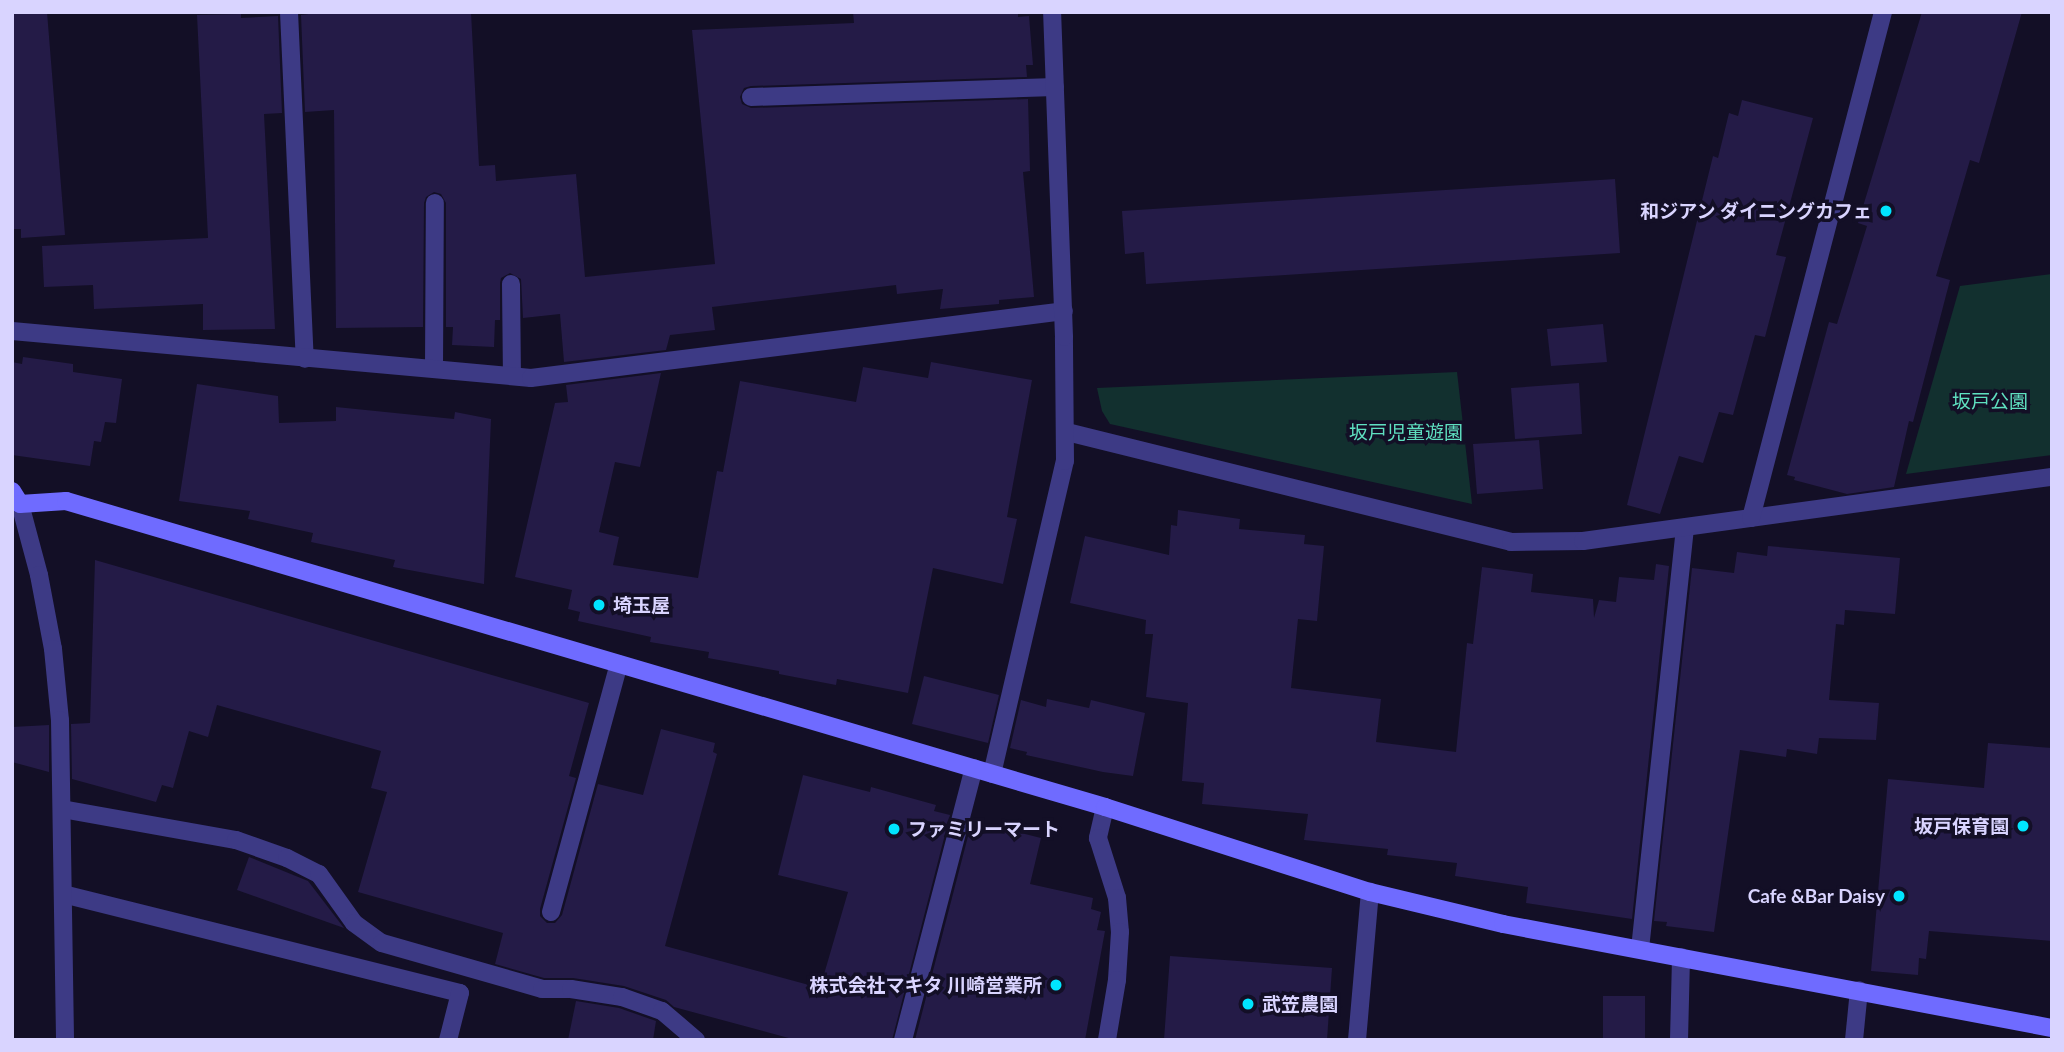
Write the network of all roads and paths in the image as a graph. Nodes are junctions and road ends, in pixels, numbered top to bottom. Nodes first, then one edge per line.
1 (289, 12) edge
2 (1052, 12) edge
3 (1884, 12) edge
4 (1055, 87) junction
5 (751, 97) dead end
6 (435, 203) dead end
7 (511, 284) dead end
8 (1064, 311) junction
9 (12, 331) edge
10 (305, 359) junction
11 (434, 367) junction
12 (512, 376) junction
13 (1067, 432) junction
14 (2052, 477) edge
15 (16, 497) edge
16 (1751, 518) junction
17 (1685, 527) junction
18 (20, 533) edge
19 (619, 664) junction
20 (974, 768) junction
21 (992, 774) junction
22 (1105, 807) junction
23 (62, 809) junction
24 (1370, 892) junction
25 (63, 894) junction
26 (551, 912) dead end
27 (1640, 949) junction
28 (1681, 957) junction
29 (1859, 990) junction
30 (2052, 1028) edge
31 (65, 1040) edge
32 (448, 1040) edge
33 (696, 1040) edge
34 (904, 1040) edge
35 (1107, 1040) edge
36 (1357, 1040) edge
37 (1679, 1040) edge
38 (1854, 1040) edge

1 - 10 street
2 - 4 street
3 - 16 street
4 - 5 street
4 - 8 street
6 - 11 street
7 - 12 street
8 - 12 street
8 - 13 street
9 - 10 street
10 - 11 street
11 - 12 street
13 - 17 street
13 - 21 street
14 - 16 street
15 - 18 street
15 - 19 street
16 - 17 street
17 - 27 street
18 - 23 street
19 - 20 street
19 - 26 street
20 - 21 street
20 - 34 street
21 - 22 street
22 - 24 street
22 - 35 street
23 - 25 street
23 - 33 street
24 - 27 street
24 - 36 street
25 - 31 street
25 - 32 street
27 - 28 street
28 - 29 street
28 - 37 street
29 - 30 street
29 - 38 street

